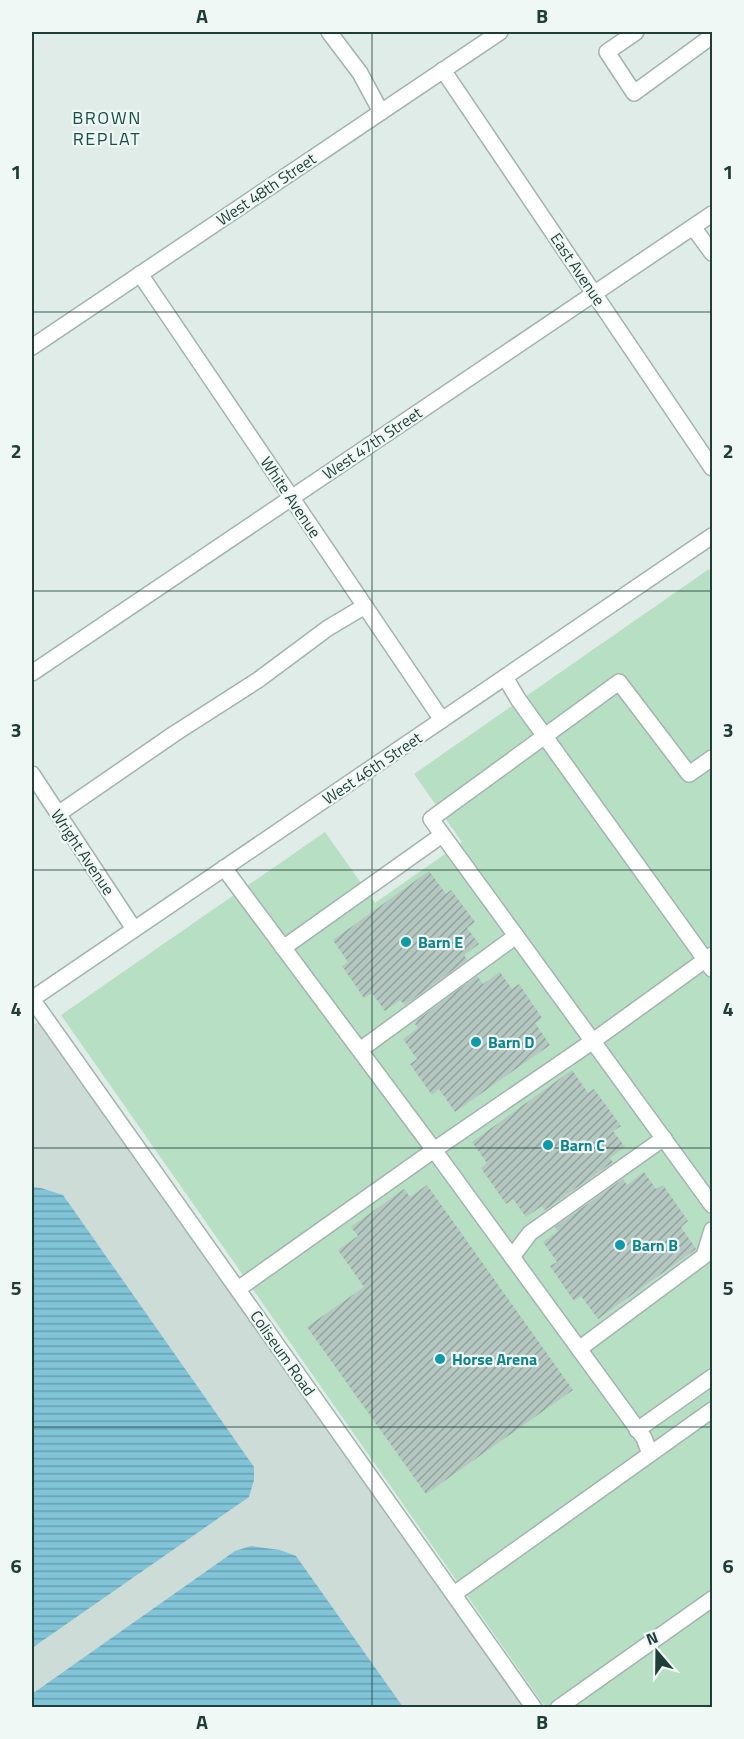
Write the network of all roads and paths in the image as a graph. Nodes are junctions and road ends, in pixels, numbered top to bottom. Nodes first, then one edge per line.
1 (329, 32) edge
2 (500, 32) edge
3 (636, 32) edge
4 (712, 36) edge
5 (443, 70) junction
6 (381, 112) junction
7 (712, 214) edge
8 (693, 227) junction
9 (712, 253) edge
10 (140, 274) junction
11 (594, 293) junction
12 (32, 347) edge
13 (712, 468) edge
14 (291, 498) junction
15 (712, 536) edge
16 (365, 606) junction
17 (32, 673) edge
18 (505, 677) junction
19 (442, 720) junction
20 (545, 735) junction
21 (712, 758) edge
22 (32, 774) edge
23 (57, 814) junction
24 (442, 835) junction
25 (224, 868) junction
26 (134, 929) junction
27 (516, 936) junction
28 (283, 948) junction
29 (710, 961) edge
30 (32, 999) edge
31 (592, 1041) junction
32 (360, 1050) junction
33 (664, 1138) junction
34 (434, 1150) junction
35 (712, 1205) edge
36 (712, 1230) edge
37 (512, 1257) junction
38 (708, 1262) edge
39 (238, 1289) junction
40 (579, 1349) junction
41 (712, 1377) edge
42 (712, 1410) edge
43 (638, 1430) junction
44 (650, 1454) junction
45 (454, 1594) junction
46 (712, 1599) edge
47 (534, 1707) edge
48 (558, 1707) edge

1 - 6 street
2 - 5 street, West 48th Street
3 - 4 street
5 - 6 street, West 48th Street
5 - 11 street, East Avenue
6 - 10 street, West 48th Street
7 - 8 street, West 47th Street
8 - 9 street
8 - 11 street, West 47th Street
10 - 12 street, West 48th Street
10 - 14 street, White Avenue
11 - 13 street, East Avenue
11 - 14 street, West 47th Street
14 - 16 street, White Avenue
14 - 17 street, West 47th Street
15 - 18 street, West 46th Street
16 - 19 street, White Avenue
16 - 23 street
18 - 19 street, West 46th Street
18 - 20 street
19 - 25 street, West 46th Street
20 - 21 street
20 - 24 street
20 - 29 street
22 - 23 street, Wright Avenue
23 - 26 street, Wright Avenue
24 - 27 street
24 - 28 street
25 - 26 street, West 46th Street
25 - 28 street
26 - 30 street, West 46th Street
27 - 31 street
27 - 32 street
28 - 32 street
29 - 31 street
30 - 39 street, Coliseum Road
31 - 33 street
31 - 34 street
32 - 34 street
33 - 35 street
33 - 37 street
34 - 37 street
34 - 39 street
36 - 38 street
37 - 40 street
38 - 40 street
39 - 45 street, Coliseum Road
40 - 43 street
41 - 43 street
42 - 44 street
43 - 44 street
44 - 45 street
45 - 47 street, Coliseum Road
46 - 48 street

